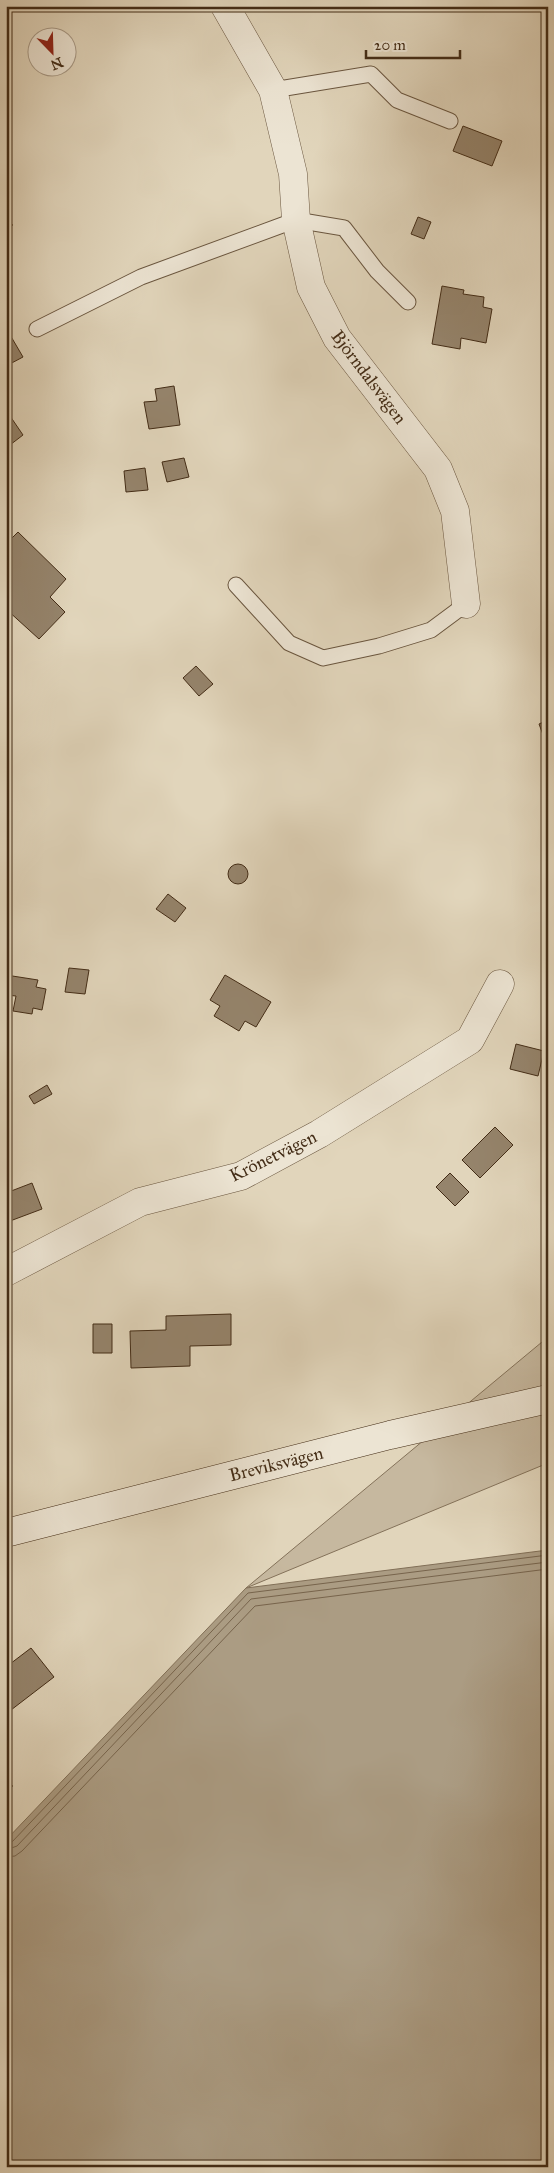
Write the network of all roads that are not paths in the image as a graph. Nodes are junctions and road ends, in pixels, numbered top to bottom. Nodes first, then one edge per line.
1 (225, 6) edge
2 (273, 90) junction
3 (450, 121) dead end
4 (296, 220) junction
5 (408, 302) dead end
6 (37, 329) dead end
7 (236, 585) dead end
8 (466, 604) joint
9 (500, 984) dead end
10 (6, 1272) edge
11 (548, 1399) edge
12 (6, 1532) edge

1 - 2 street, Björndalsvägen
2 - 3 lane
2 - 4 street, Björndalsvägen
4 - 5 lane
4 - 6 lane
4 - 8 street, Björndalsvägen
7 - 8 lane
9 - 10 street, Krönetvägen
11 - 12 street, Breviksvägen

